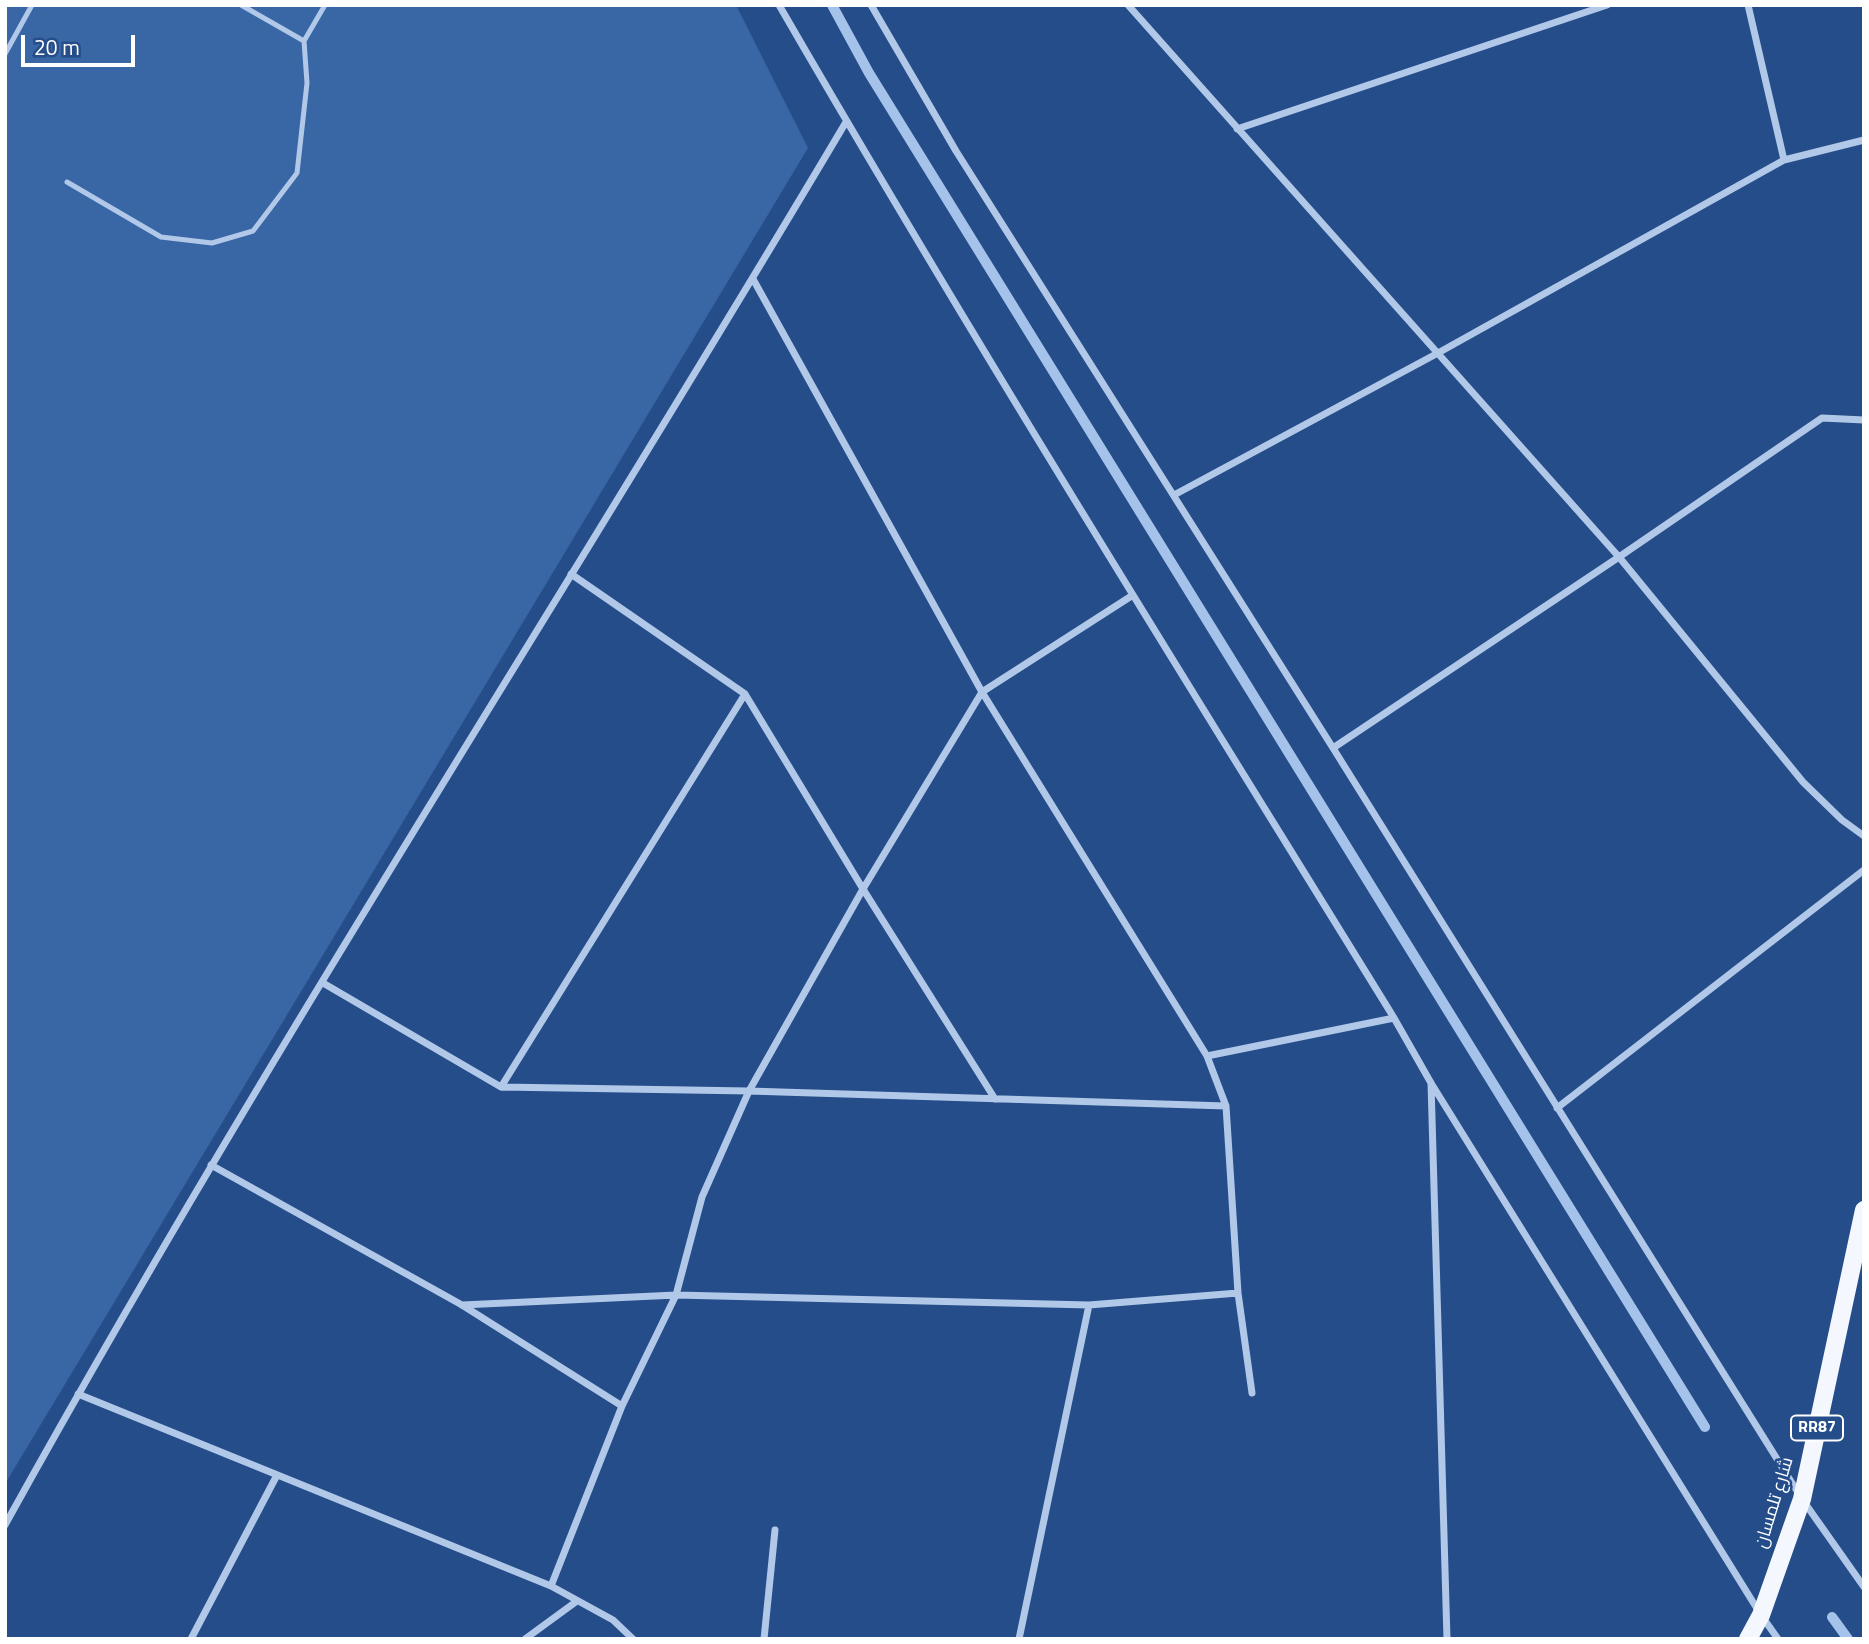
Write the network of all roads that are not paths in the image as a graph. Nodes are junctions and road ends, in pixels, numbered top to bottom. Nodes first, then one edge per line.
1 (32, 5) edge
2 (241, 5) edge
3 (325, 5) edge
4 (779, 5) edge
5 (871, 5) edge
6 (1128, 5) edge
7 (1607, 5) edge
8 (1748, 5) edge
9 (304, 41) junction
10 (5, 54) edge
11 (846, 122) junction
12 (1237, 129) junction
13 (1864, 140) edge
14 (1784, 160) junction
15 (67, 182) dead end
16 (753, 279) junction
17 (1438, 353) junction
18 (1864, 420) edge
19 (1174, 495) junction
20 (1619, 557) junction
21 (571, 574) junction
22 (1133, 595) junction
23 (982, 692) junction
24 (745, 694) junction
25 (1333, 748) junction
26 (1864, 836) edge
27 (1864, 870) edge
28 (863, 889) junction
29 (323, 983) junction
30 (1394, 1018) junction
31 (1207, 1056) junction
32 (1431, 1083) junction
33 (501, 1087) junction
34 (749, 1091) junction
35 (995, 1099) junction
36 (1226, 1106) junction
37 (1557, 1108) junction
38 (211, 1165) junction
39 (1864, 1210) edge
40 (1238, 1293) junction
41 (676, 1295) junction
42 (462, 1304) junction
43 (1089, 1305) junction
44 (1252, 1393) dead end
45 (78, 1394) junction
46 (622, 1406) junction
47 (277, 1475) junction
48 (1802, 1499) junction
49 (5, 1525) edge
50 (775, 1530) dead end
51 (551, 1586) junction
52 (1864, 1587) edge
53 (577, 1601) junction
54 (1761, 1615) junction
55 (191, 1639) edge
56 (526, 1639) edge
57 (633, 1639) edge
58 (764, 1639) edge
59 (1019, 1639) edge
60 (1447, 1639) edge
61 (1748, 1639) edge
62 (1778, 1639) edge

1 - 10 lane
2 - 9 lane
3 - 9 lane
4 - 11 street
5 - 19 street
6 - 12 street
7 - 12 street
8 - 14 street
9 - 15 lane
11 - 16 street
11 - 22 street
12 - 17 street
13 - 14 street
14 - 17 street
16 - 21 street
16 - 23 street
17 - 19 street
17 - 20 street
18 - 20 street
19 - 25 street
20 - 25 street
20 - 26 street
21 - 24 street
21 - 29 street
22 - 23 street
22 - 30 street
23 - 28 street
23 - 31 street
24 - 28 street
24 - 33 street
25 - 37 street
27 - 37 street
28 - 34 street
28 - 35 street
29 - 33 street
29 - 38 street
30 - 31 street
30 - 32 street
31 - 36 street
32 - 54 street
32 - 60 street
33 - 34 street
34 - 35 street
34 - 41 street
35 - 36 street
36 - 40 street
37 - 48 street
38 - 42 street
38 - 45 street
39 - 48 main road, شارع تلمسان / RR87
40 - 43 street
40 - 44 street
41 - 42 street
41 - 43 street
41 - 46 street
42 - 46 street
43 - 59 street
45 - 47 street
45 - 49 street
46 - 51 street
47 - 51 street
47 - 55 street
48 - 52 street
48 - 54 main road, شارع تلمسان / RR87
50 - 58 street
51 - 53 street
53 - 56 street
53 - 57 street
54 - 61 main road, شارع تلمسان / RR87
54 - 62 street

